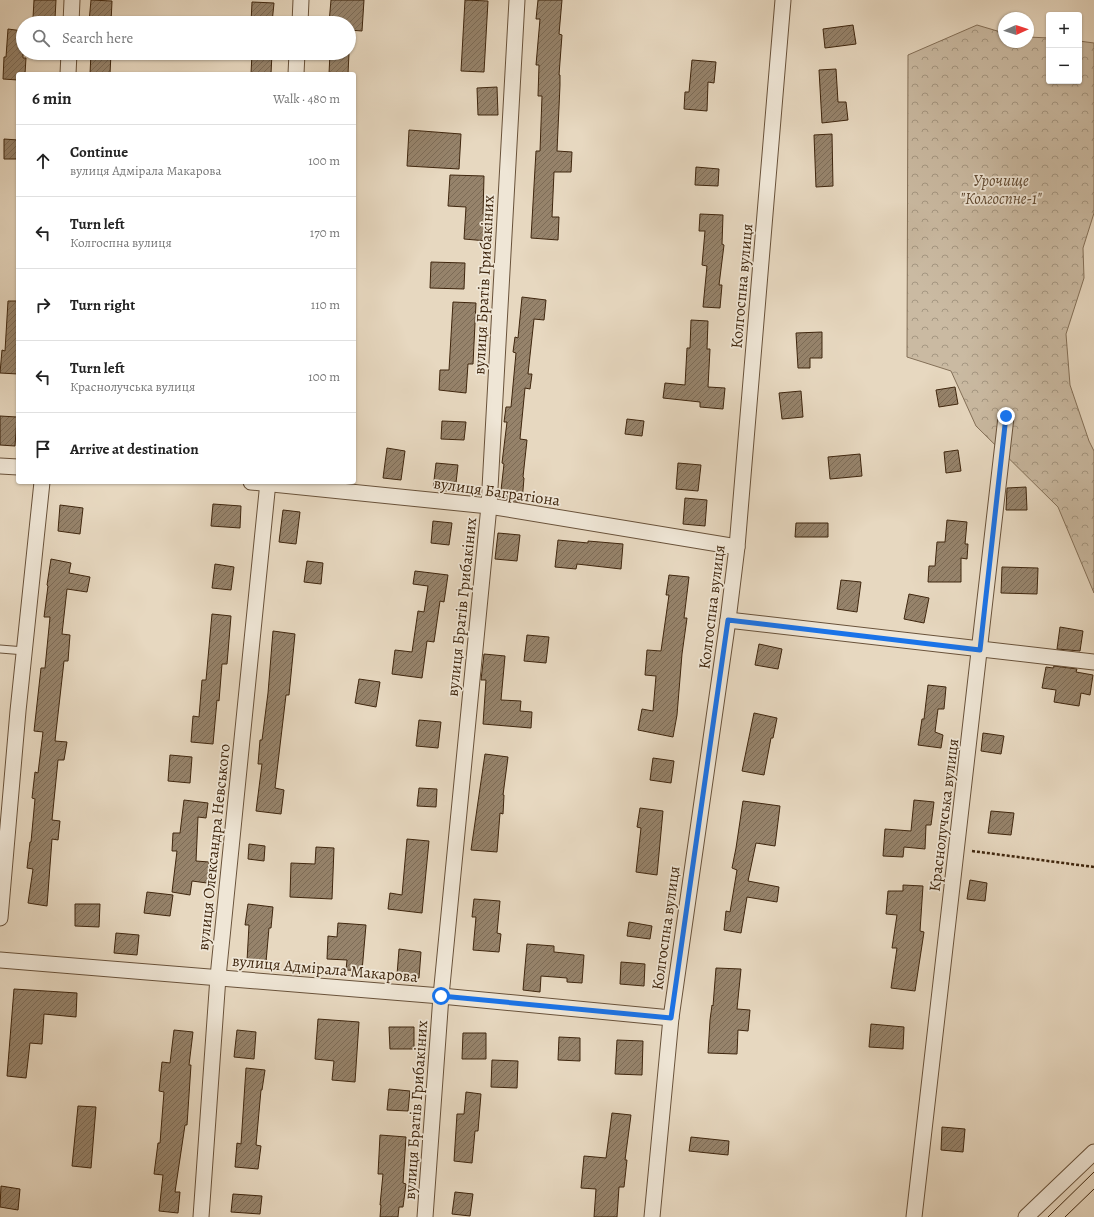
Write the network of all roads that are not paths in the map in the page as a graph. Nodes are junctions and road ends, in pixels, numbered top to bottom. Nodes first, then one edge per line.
1 (72, 0) edge
2 (301, 0) edge
3 (517, 0) edge
4 (783, 0) edge
5 (71, 16) edge
6 (300, 16) edge
7 (69, 60) edge
8 (297, 60) edge
9 (68, 72) edge
10 (296, 72) edge
11 (1006, 416) dead end
12 (0, 466) edge
13 (16, 467) edge
14 (42, 484) edge
15 (268, 484) edge
16 (278, 484) edge
17 (489, 506) junction
18 (737, 547) junction
19 (728, 620) junction
20 (0, 648) edge
21 (980, 650) junction
22 (25, 651) junction
23 (1094, 662) edge
24 (5, 806) edge
25 (0, 918) edge
26 (0, 960) edge
27 (218, 977) junction
28 (441, 996) junction
29 (671, 1018) junction
30 (1094, 1152) edge
31 (201, 1217) edge
32 (425, 1217) edge
33 (652, 1217) edge
34 (914, 1217) edge
35 (1026, 1217) edge

1 - 5 street
2 - 6 street
3 - 17 street, вулиця Братів Грибакіних
4 - 18 street, Колгоспна вулиця
7 - 9 street
8 - 10 street
11 - 21 street, Краснолучська вулиця
12 - 13 street
14 - 22 street
15 - 27 street, вулиця Олександра Невського
16 - 17 street, вулиця Багратіона
17 - 18 street, вулиця Багратіона
17 - 28 street, вулиця Братів Грибакіних
18 - 19 street, Колгоспна вулиця
19 - 21 street
19 - 29 street, Колгоспна вулиця
20 - 22 lane
21 - 23 street
21 - 34 street, Краснолучська вулиця
22 - 24 street
24 - 25 street
26 - 27 street, вулиця Адмірала Макарова
27 - 28 street, вулиця Адмірала Макарова
27 - 31 street, вулиця Олександра Невського
28 - 29 street, вулиця Адмірала Макарова
28 - 32 street, вулиця Братів Грибакіних
29 - 33 street, Колгоспна вулиця
30 - 35 street

